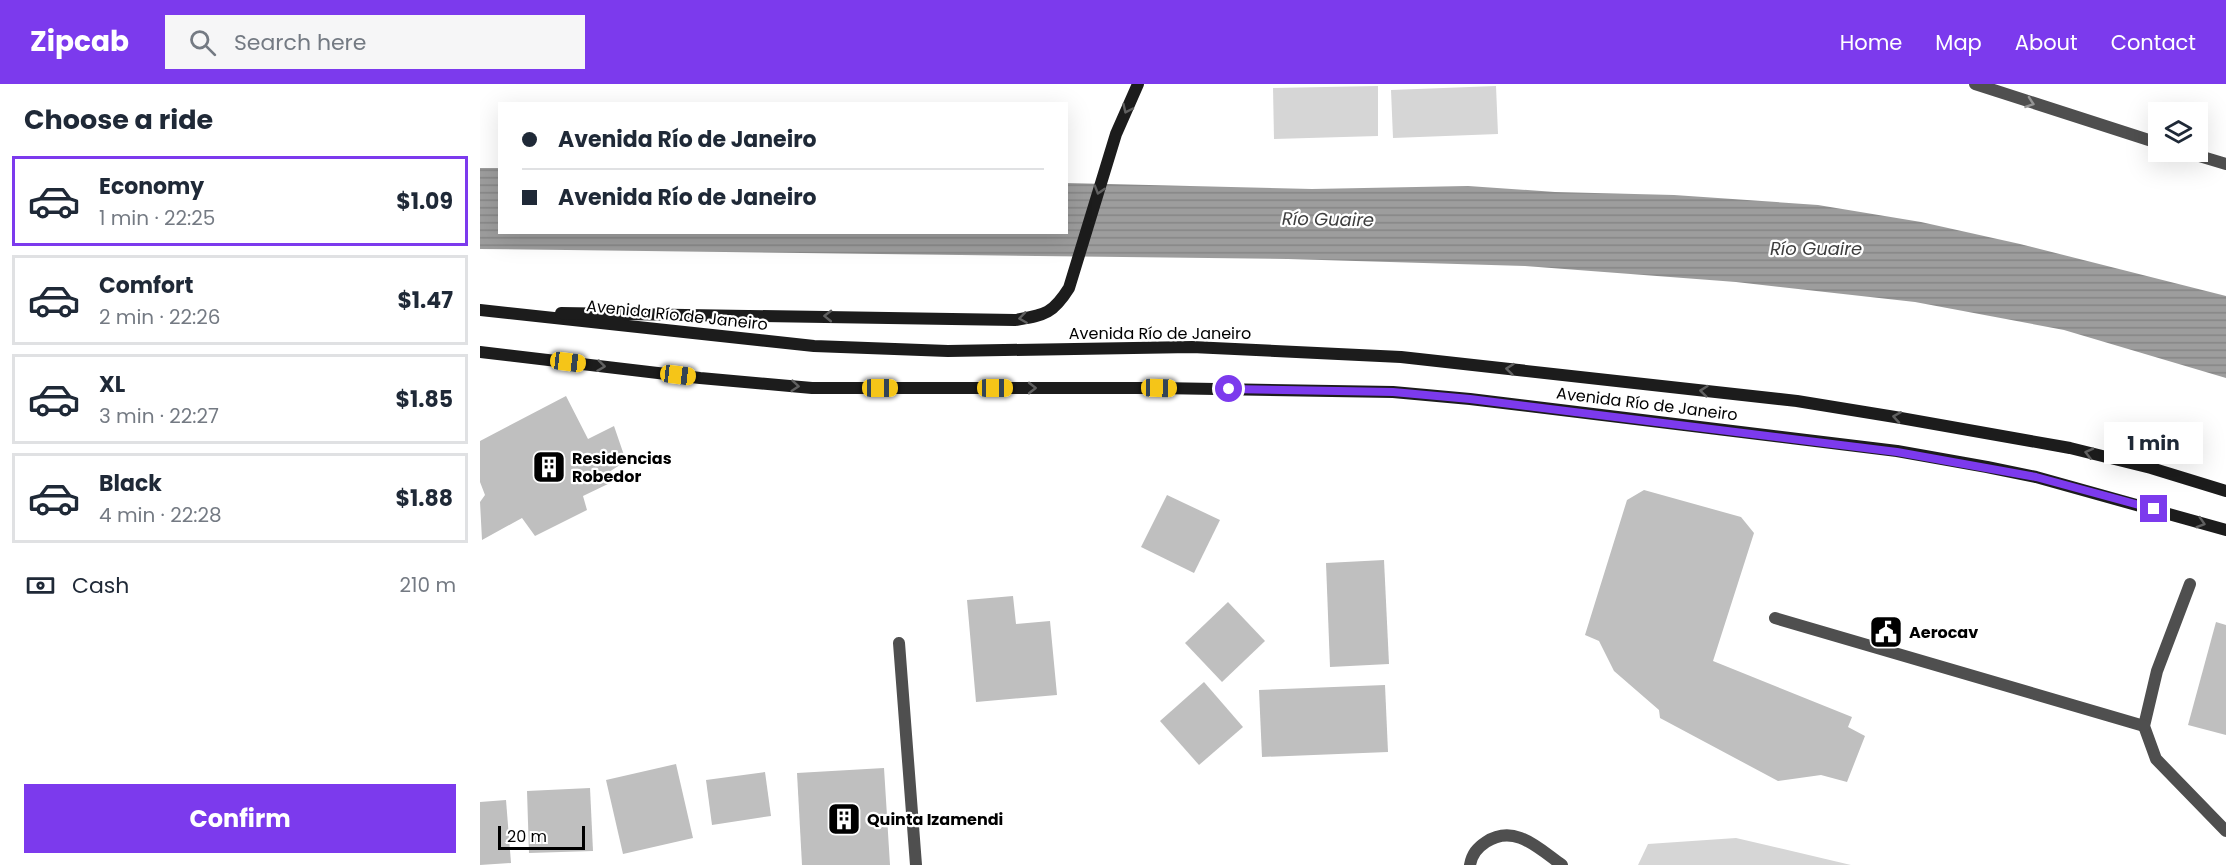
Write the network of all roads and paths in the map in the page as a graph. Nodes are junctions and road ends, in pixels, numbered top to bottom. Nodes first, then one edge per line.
1 (1138, 84) edge
2 (1975, 84) edge
3 (2148, 140) edge
4 (2208, 159) edge
5 (2226, 164) edge
6 (480, 310) edge
7 (526, 315) junction
8 (480, 352) edge
9 (2226, 491) edge
10 (2226, 530) edge
11 (2190, 584) dead end
12 (1775, 618) dead end
13 (900, 643) dead end
14 (2144, 726) junction
15 (2226, 831) edge
16 (916, 865) edge
17 (1470, 865) edge
18 (1563, 865) edge

1 -> 7 street
2 -> 3 street
4 - 5 street
6 - 7 street, Avenida Río de Janeiro
9 -> 7 street, Avenida Río de Janeiro
8 -> 10 street, Avenida Río de Janeiro
11 - 14 street
12 - 14 street
13 - 16 street
14 - 15 street
17 - 18 street

